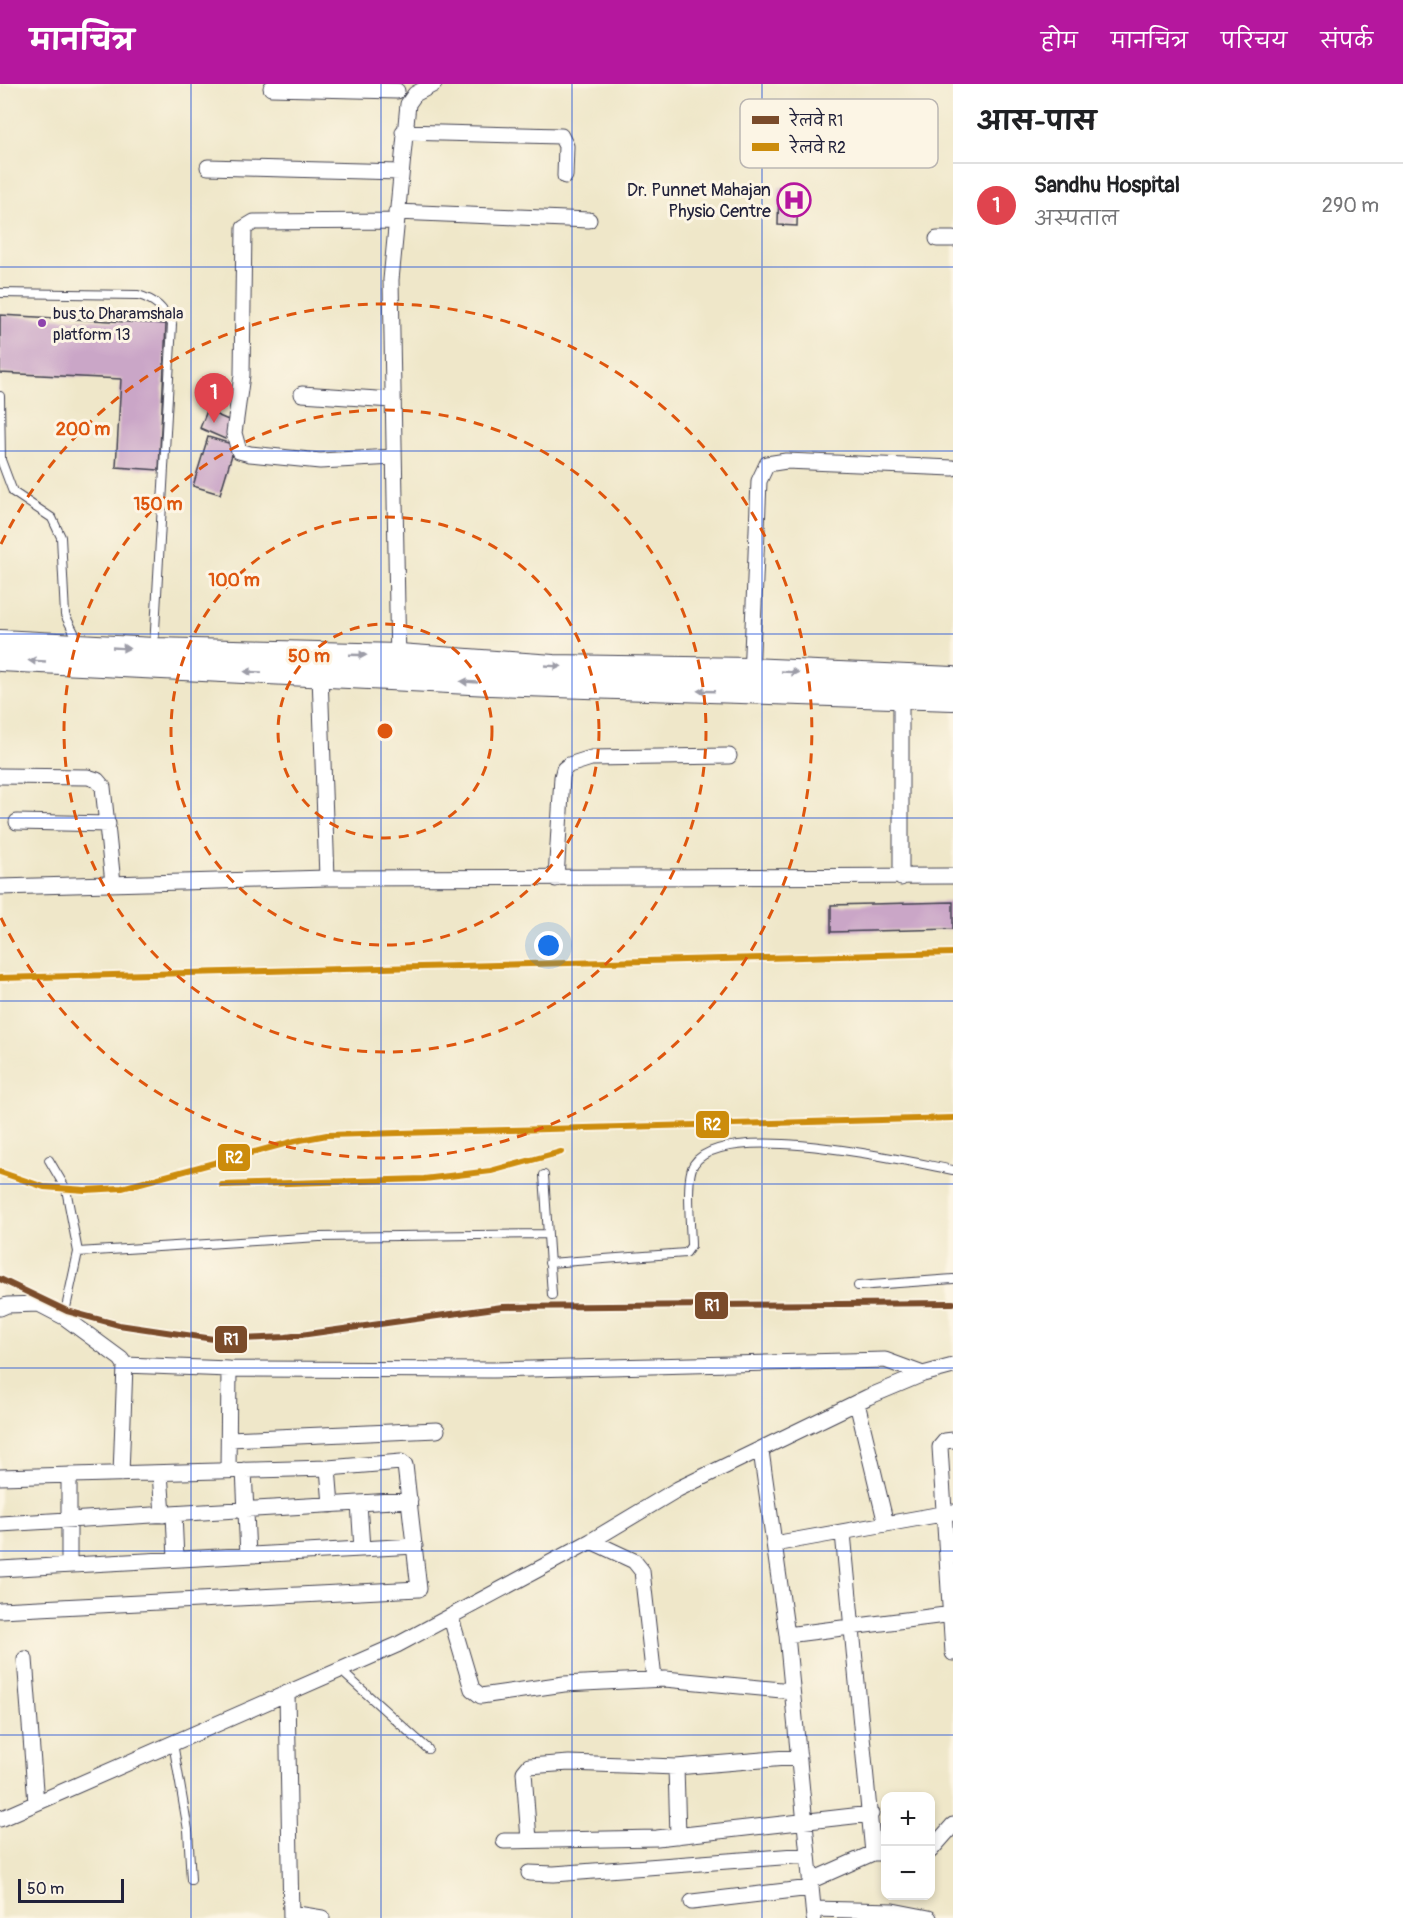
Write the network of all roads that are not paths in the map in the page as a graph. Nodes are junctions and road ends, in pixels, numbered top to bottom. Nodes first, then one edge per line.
1 (434, 84) edge
2 (324, 87) edge
3 (272, 88) dead end
4 (396, 88) edge
5 (408, 104) junction
6 (403, 132) junction
7 (208, 167) dead end
8 (400, 172) junction
9 (565, 176) dead end
10 (396, 217) junction
11 (589, 220) dead end
12 (937, 239) dead end
13 (953, 239) edge
14 (0, 293) edge
15 (303, 394) dead end
16 (0, 396) edge
17 (392, 400) junction
18 (394, 457) junction
19 (953, 468) edge
20 (0, 642) edge
21 (83, 655) junction
22 (0, 659) edge
23 (153, 659) junction
24 (398, 667) junction
25 (320, 675) junction
26 (953, 679) edge
27 (751, 681) junction
28 (901, 688) junction
29 (953, 699) edge
30 (729, 756) dead end
31 (0, 776) edge
32 (17, 822) dead end
33 (108, 824) junction
34 (953, 876) edge
35 (327, 878) junction
36 (901, 878) junction
37 (556, 879) junction
38 (113, 883) junction
39 (0, 887) edge
40 (49, 1160) dead end
41 (953, 1170) edge
42 (544, 1175) dead end
43 (547, 1234) junction
44 (78, 1252) junction
45 (549, 1263) junction
46 (953, 1279) edge
47 (858, 1286) dead end
48 (552, 1295) dead end
49 (0, 1296) edge
50 (26, 1304) junction
51 (0, 1308) edge
52 (64, 1317) junction
53 (125, 1365) junction
54 (953, 1366) edge
55 (229, 1369) junction
56 (923, 1374) junction
57 (857, 1403) junction
58 (437, 1430) dead end
59 (229, 1439) junction
60 (953, 1440) edge
61 (760, 1451) junction
62 (328, 1468) junction
63 (244, 1470) junction
64 (228, 1471) junction
65 (160, 1473) junction
66 (122, 1474) junction
67 (69, 1475) junction
68 (0, 1478) edge
69 (948, 1478) edge
70 (410, 1500) junction
71 (359, 1503) junction
72 (331, 1505) junction
73 (248, 1510) junction
74 (949, 1512) edge
75 (169, 1514) junction
76 (69, 1520) junction
77 (0, 1524) edge
78 (886, 1524) junction
79 (843, 1533) junction
80 (591, 1541) junction
81 (774, 1544) junction
82 (415, 1546) junction
83 (363, 1549) junction
84 (248, 1555) junction
85 (176, 1559) junction
86 (69, 1565) junction
87 (0, 1569) edge
88 (0, 1610) edge
89 (952, 1615) edge
90 (451, 1618) junction
91 (852, 1627) junction
92 (787, 1635) junction
93 (953, 1653) edge
94 (25, 1659) dead end
95 (340, 1670) junction
96 (654, 1680) junction
97 (792, 1691) junction
98 (287, 1693) junction
99 (173, 1743) junction
100 (428, 1749) dead end
101 (799, 1757) junction
102 (676, 1767) junction
103 (36, 1803) junction
104 (871, 1814) junction
105 (0, 1819) edge
106 (805, 1821) junction
107 (953, 1825) edge
108 (678, 1836) junction
109 (529, 1840) junction
110 (504, 1841) dead end
111 (934, 1846) edge
112 (879, 1853) edge
113 (808, 1855) junction
114 (529, 1873) dead end
115 (191, 1880) dead end
116 (811, 1884) junction
117 (692, 1902) dead end
118 (813, 1914) edge
119 (291, 1916) edge
120 (322, 1918) edge
121 (929, 1918) edge

1 - 5 street
2 - 3 street
2 - 4 street
4 - 5 street
5 - 6 street
6 - 8 street
6 - 9 street
7 - 8 street
8 - 10 street
10 - 11 street
10 - 17 street
10 - 18 street
12 - 13 street
14 - 23 lane
15 - 17 street
16 - 21 lane
17 - 18 street
18 - 24 street
19 - 27 street
20 - 21 main road
21 -> 22 main road
21 - 23 main road
23 -> 24 main road
25 -> 23 main road
24 - 25 main road
24 - 27 main road
25 - 35 street
26 - 28 main road
27 - 28 main road
28 - 29 main road
28 - 36 street
30 - 37 street
31 - 33 street
32 - 33 street
33 - 38 street
34 - 36 street
35 - 37 street
35 - 38 street
36 - 37 street
38 - 39 street
40 - 44 lane
41 - 45 lane
42 - 43 lane
43 - 44 lane
43 - 45 lane
44 - 52 lane
45 - 48 lane
46 - 47 lane
49 - 50 street
50 - 51 street
50 - 52 street
52 - 53 street
53 - 55 street
53 - 66 street
54 - 56 street
55 - 56 street
55 - 59 street
56 - 57 street
57 - 61 street
57 - 78 street
58 - 59 street
59 - 64 street
60 - 69 street
61 - 80 street
61 - 81 street
62 - 63 street
62 - 70 street
62 - 72 street
63 - 64 street
63 - 73 street
64 - 65 street
65 - 66 street
65 - 75 street
66 - 67 street
67 - 68 street
67 - 76 street
69 - 74 street
70 - 71 street
70 - 82 street
71 - 72 street
71 - 83 street
72 - 73 street
73 - 75 street
73 - 84 street
74 - 78 street
74 - 89 street
75 - 76 street
75 - 85 street
76 - 77 street
76 - 86 street
78 - 79 street
79 - 81 street
79 - 91 street
80 - 90 street
80 - 96 street
81 - 92 street
82 - 83 street
82 - 88 street
83 - 84 street
84 - 85 street
85 - 86 street
86 - 87 street
89 - 91 street
89 - 93 street
90 - 95 street
90 - 96 street
91 - 92 street
91 - 104 street
92 - 97 street
94 - 103 street
95 - 98 street
95 - 100 lane
96 - 97 street
97 - 101 street
98 - 99 street
98 - 119 street
99 - 103 street
99 - 115 lane
101 - 102 street
101 - 106 street
102 - 108 street
102 - 109 street
103 - 105 street
104 - 106 street
104 - 112 street
106 - 108 street
106 - 113 street
107 - 111 street
108 - 109 street
109 - 110 street
112 - 116 street
113 - 114 street
113 - 116 street
116 - 117 street
116 - 118 street
118 - 121 street
119 - 120 street

